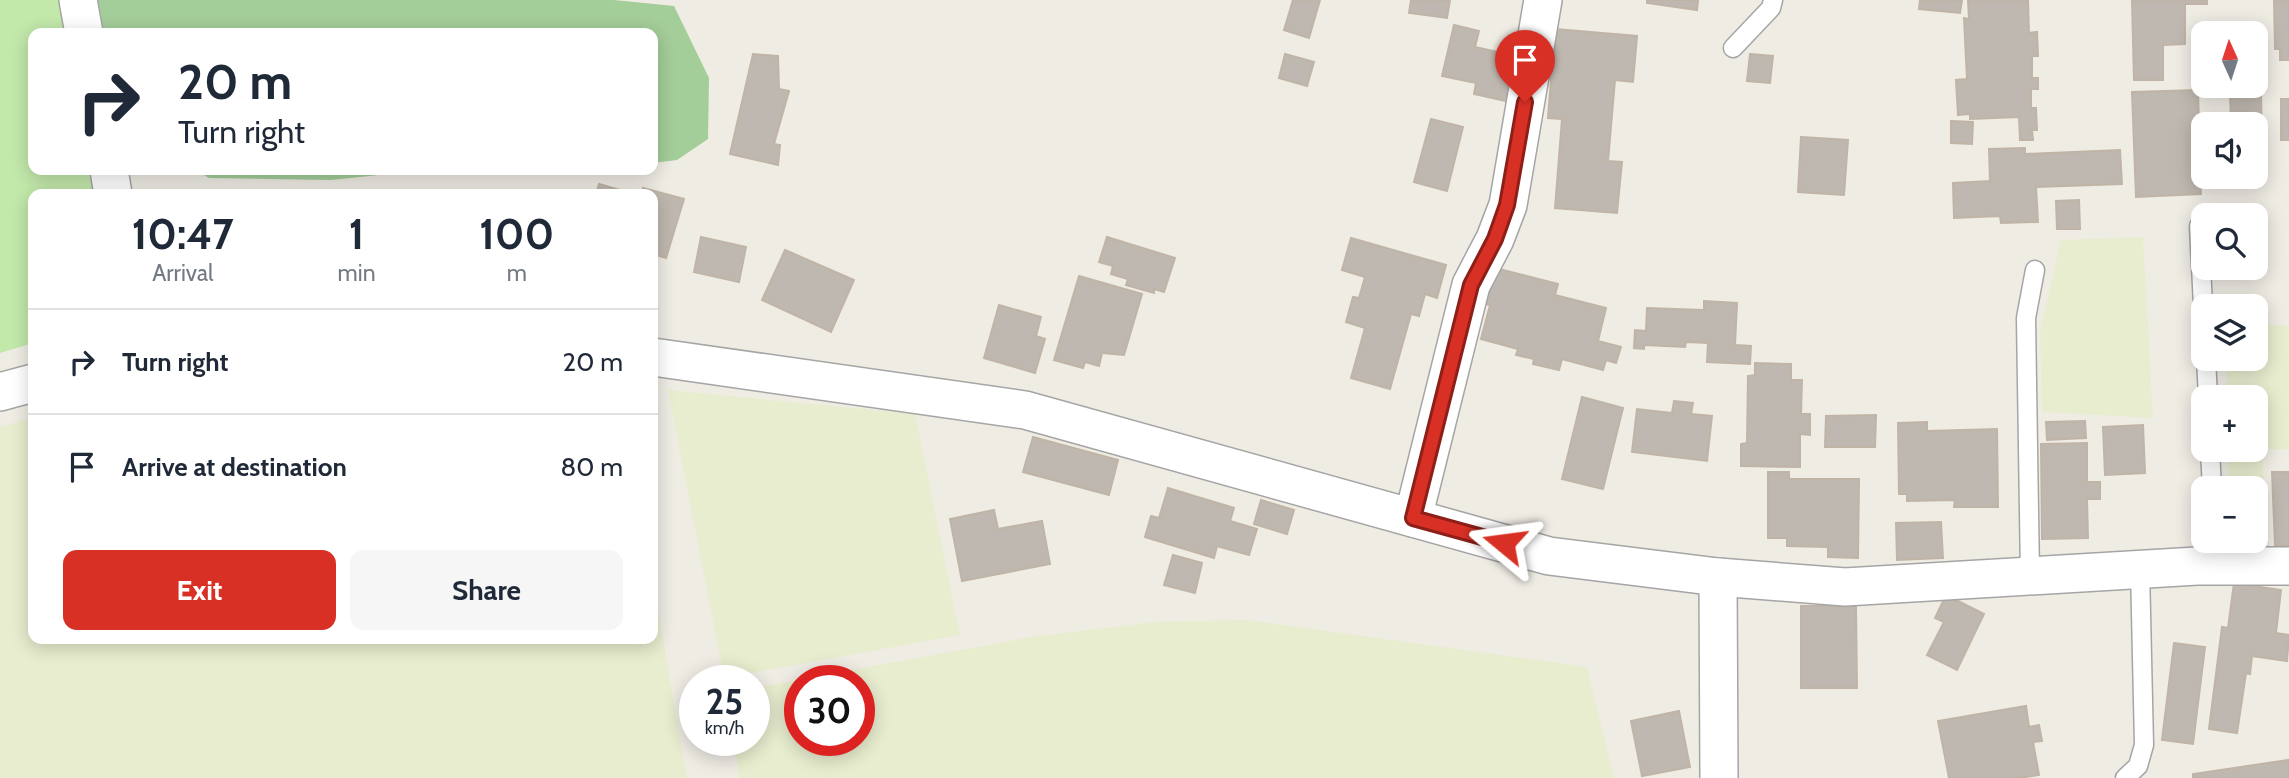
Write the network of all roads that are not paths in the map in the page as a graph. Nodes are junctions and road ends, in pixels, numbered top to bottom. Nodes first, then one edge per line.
1 (78, 0) edge
2 (1543, 0) edge
3 (1773, 0) edge
4 (83, 28) edge
5 (1733, 48) dead end
6 (2035, 270) dead end
7 (658, 358) edge
8 (28, 384) edge
9 (0, 392) edge
10 (1413, 518) junction
11 (2215, 553) edge
12 (2289, 566) edge
13 (2140, 569) junction
14 (2030, 576) junction
15 (1718, 577) junction
16 (1719, 778) edge
17 (2125, 778) edge

1 - 4 street
2 - 10 street
3 - 5 lane
6 - 14 lane
7 - 10 street
8 - 9 street
10 - 15 street
11 - 12 street
11 - 13 street
13 - 14 street
13 - 17 lane
14 - 15 street
15 - 16 street

